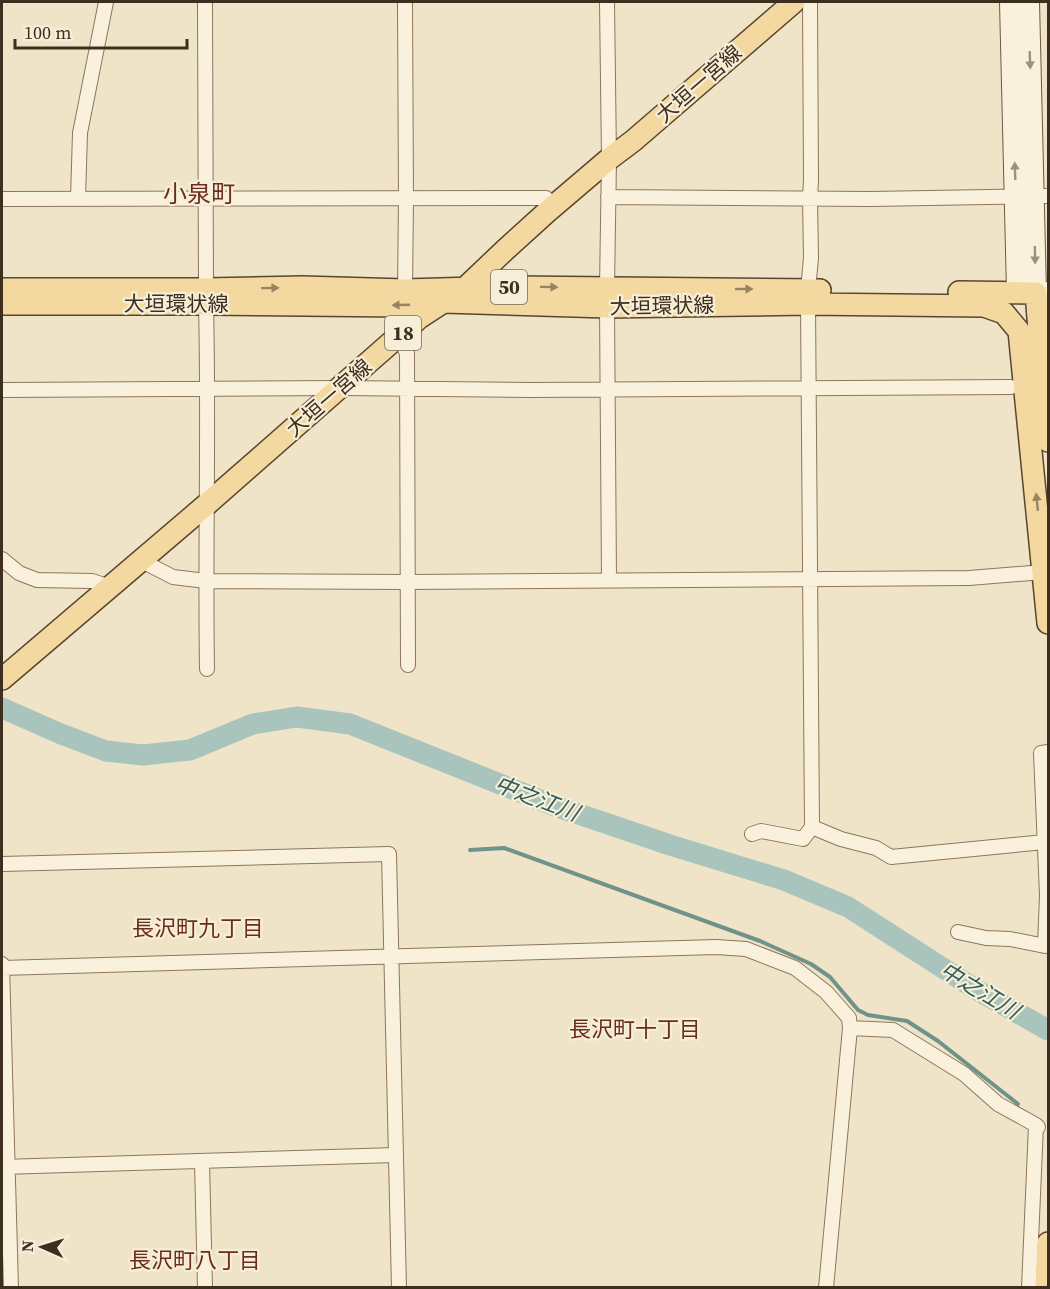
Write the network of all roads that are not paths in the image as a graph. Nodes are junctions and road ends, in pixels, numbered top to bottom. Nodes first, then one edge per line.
1 (105, 2) edge
2 (205, 2) edge
3 (405, 2) edge
4 (607, 2) edge
5 (794, 2) edge
6 (810, 2) edge
7 (1010, 2) edge
8 (1029, 2) edge
9 (609, 159) junction
10 (1033, 196) edge
11 (608, 197) junction
12 (810, 198) junction
13 (78, 199) junction
14 (406, 199) junction
15 (2, 200) edge
16 (207, 200) junction
17 (554, 206) junction
18 (465, 288) junction
19 (2, 290) edge
20 (405, 290) junction
21 (1034, 292) edge
22 (206, 296) junction
23 (808, 297) junction
24 (607, 298) junction
25 (444, 302) junction
26 (2, 304) edge
27 (984, 306) junction
28 (1019, 331) junction
29 (397, 339) junction
30 (1011, 387) dead end
31 (208, 388) junction
32 (340, 388) junction
33 (810, 388) junction
34 (1046, 388) edge
35 (608, 389) junction
36 (2, 390) edge
37 (407, 390) junction
38 (1048, 441) edge
39 (206, 505) junction
40 (2, 559) edge
41 (140, 560) junction
42 (1044, 573) junction
43 (609, 579) junction
44 (810, 579) junction
45 (206, 581) junction
46 (408, 582) junction
47 (110, 587) junction
48 (1048, 623) edge
49 (408, 665) dead end
50 (207, 669) dead end
51 (8, 674) edge
52 (1048, 752) edge
53 (812, 827) junction
54 (752, 834) dead end
55 (1045, 842) junction
56 (2, 864) edge
57 (958, 932) dead end
58 (392, 956) junction
59 (2, 967) edge
60 (850, 1028) junction
61 (396, 1155) junction
62 (202, 1162) junction
63 (5, 1167) edge
64 (1048, 1243) edge
65 (11, 1287) edge
66 (205, 1287) edge
67 (399, 1287) edge
68 (826, 1287) edge
69 (1029, 1287) edge
70 (1046, 1287) edge

1 - 13 street
2 - 16 street
3 - 14 street
4 - 9 street
5 - 9 main road, 大垣一宮線 / 18
6 - 12 street
10 -> 7 street
8 -> 10 street
9 - 11 street
9 - 17 main road, 大垣一宮線 / 18
10 - 12 street
10 - 21 street
11 - 12 street
11 - 24 street
12 - 23 street
13 - 15 street
13 - 16 street
14 - 16 street
14 - 17 street
14 - 20 street
16 - 22 street
17 - 18 main road, 大垣一宮線 / 18
18 - 20 main road, 大垣環状線 / 50
18 -> 24 main road, 大垣環状線 / 50
18 - 25 main road, 大垣一宮線 / 18
19 - 22 main road, 大垣環状線 / 50
22 -> 20 main road, 大垣環状線 / 50
21 - 23 main road, 大垣環状線 / 50
21 - 27 main road, 50
21 - 28 main road
21 - 34 main road
25 -> 22 main road, 大垣環状線 / 50
22 - 26 main road, 大垣環状線 / 50
22 - 31 street
23 - 24 main road, 大垣環状線 / 50
23 - 27 main road, 大垣環状線 / 50
23 - 33 street
24 - 25 main road, 大垣環状線 / 50
24 - 35 street
25 - 29 main road, 大垣一宮線 / 18
27 - 28 main road, 大垣環状線 / 50
42 -> 28 main road
29 - 32 main road, 大垣一宮線 / 18
29 - 37 street
30 - 33 street
31 - 32 street
31 - 36 street
31 - 39 street
32 - 37 street
32 - 39 main road, 大垣一宮線 / 18
33 - 35 street
33 - 44 street
34 - 38 main road
35 - 37 street
35 - 43 street
37 - 46 street
39 - 41 main road, 大垣一宮線 / 18
39 - 45 street
40 - 47 street
41 - 45 street
41 - 47 main road, 大垣一宮線 / 18
42 - 44 street
42 - 48 main road
43 - 44 street
43 - 46 street
44 - 53 street
45 - 46 street
45 - 50 street
46 - 49 street
47 - 51 main road, 大垣一宮線 / 18
52 - 55 street
53 - 54 street
53 - 55 street
55 - 57 street
56 - 58 street
58 - 59 street
58 - 60 street
58 - 61 street
59 - 63 street
60 - 68 street
60 - 69 street
61 - 62 street
61 - 67 street
62 - 63 street
62 - 66 street
63 - 65 street
64 - 70 main road

